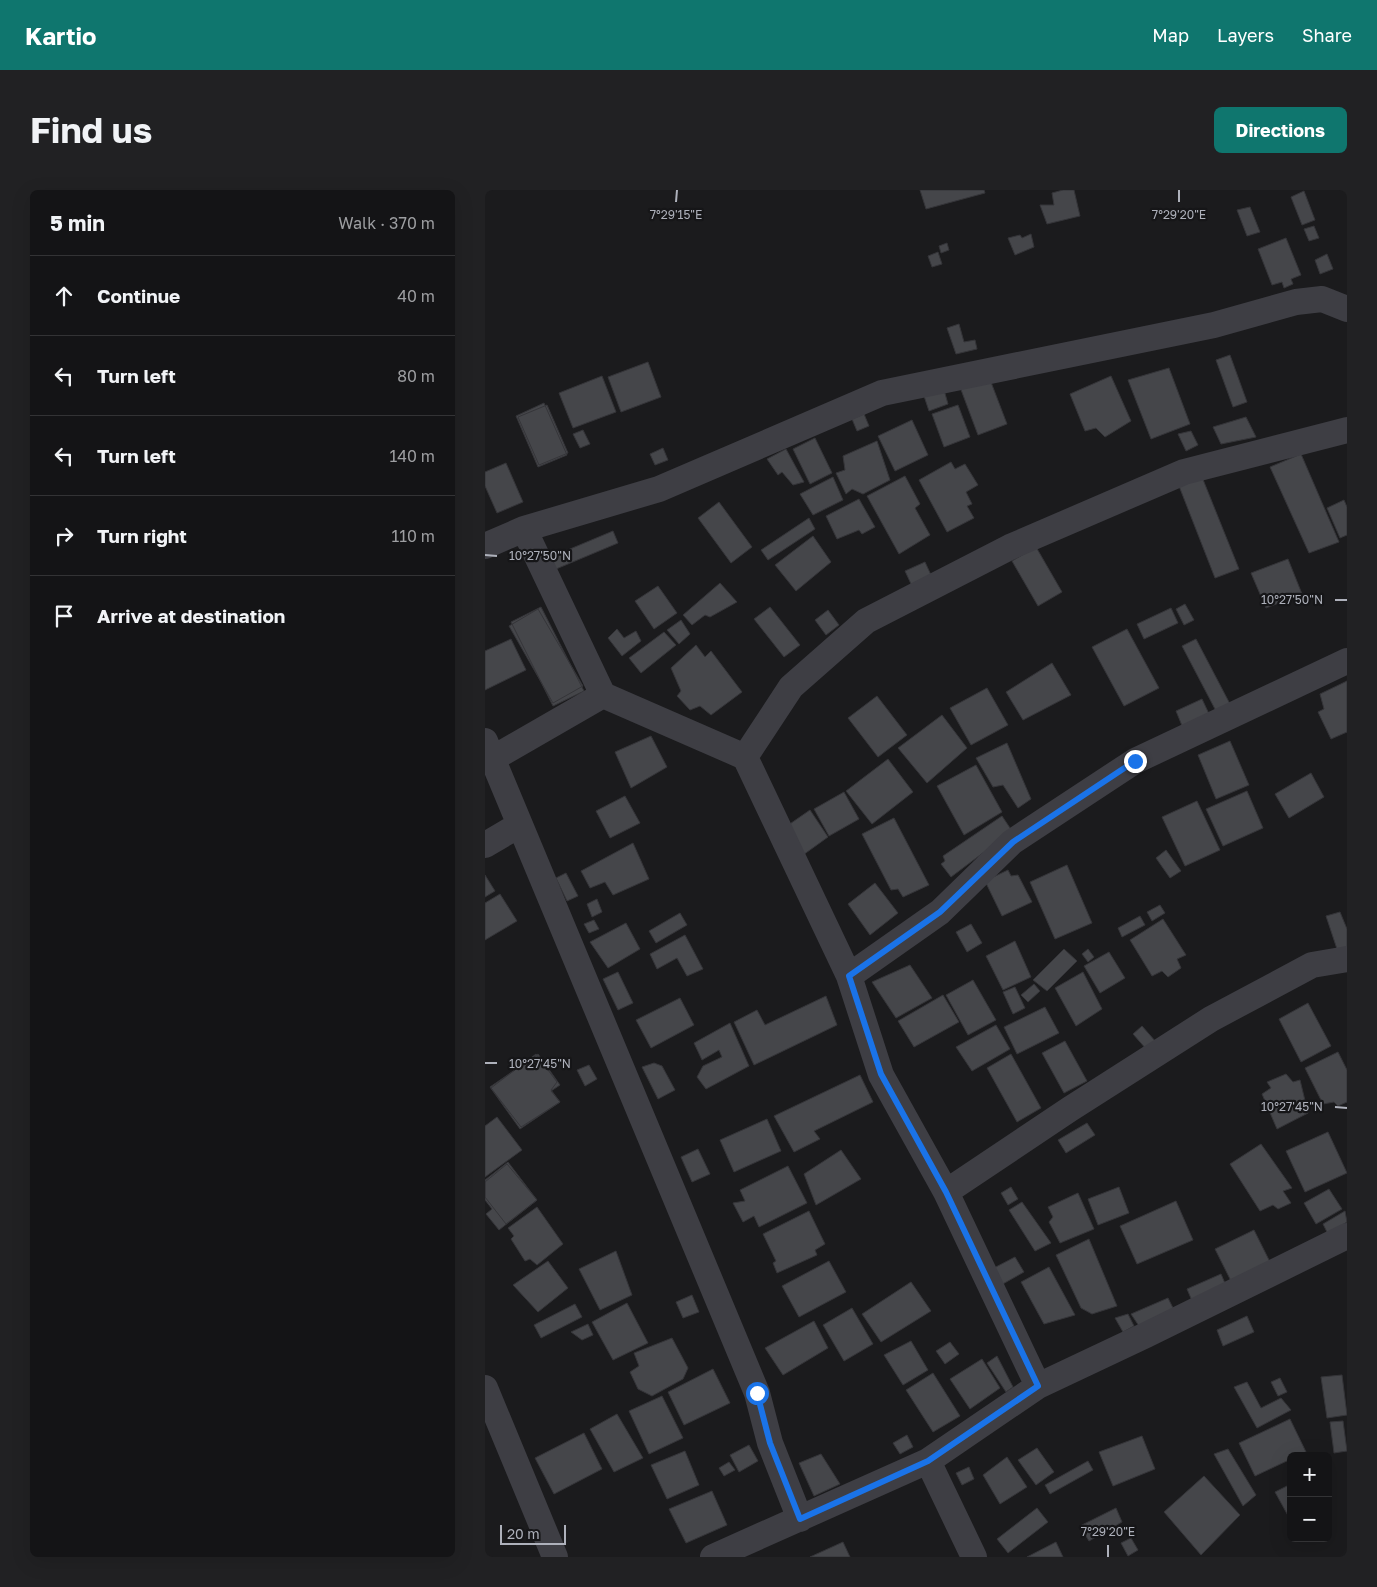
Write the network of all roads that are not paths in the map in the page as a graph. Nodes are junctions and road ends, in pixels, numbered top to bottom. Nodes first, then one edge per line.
1 (1347, 309) edge
2 (1347, 430) edge
3 (524, 529) junction
4 (485, 546) edge
5 (1347, 661) edge
6 (603, 695) junction
7 (489, 750) edge
8 (745, 757) junction
9 (519, 825) junction
10 (485, 845) edge
11 (1347, 959) edge
12 (849, 976) junction
13 (946, 1192) junction
14 (1347, 1236) edge
15 (1038, 1386) junction
16 (485, 1388) edge
17 (928, 1461) junction
18 (800, 1519) junction
19 (555, 1557) edge
20 (713, 1557) edge
21 (974, 1557) edge

1 - 3 street
2 - 8 street
3 - 4 street
3 - 6 street
5 - 12 street
6 - 7 street
6 - 8 street
7 - 9 street
8 - 12 street
9 - 10 street
9 - 18 street
11 - 13 street
12 - 13 street
13 - 15 street
14 - 15 street
15 - 17 street
16 - 19 street
17 - 18 street
17 - 21 street
18 - 20 street

